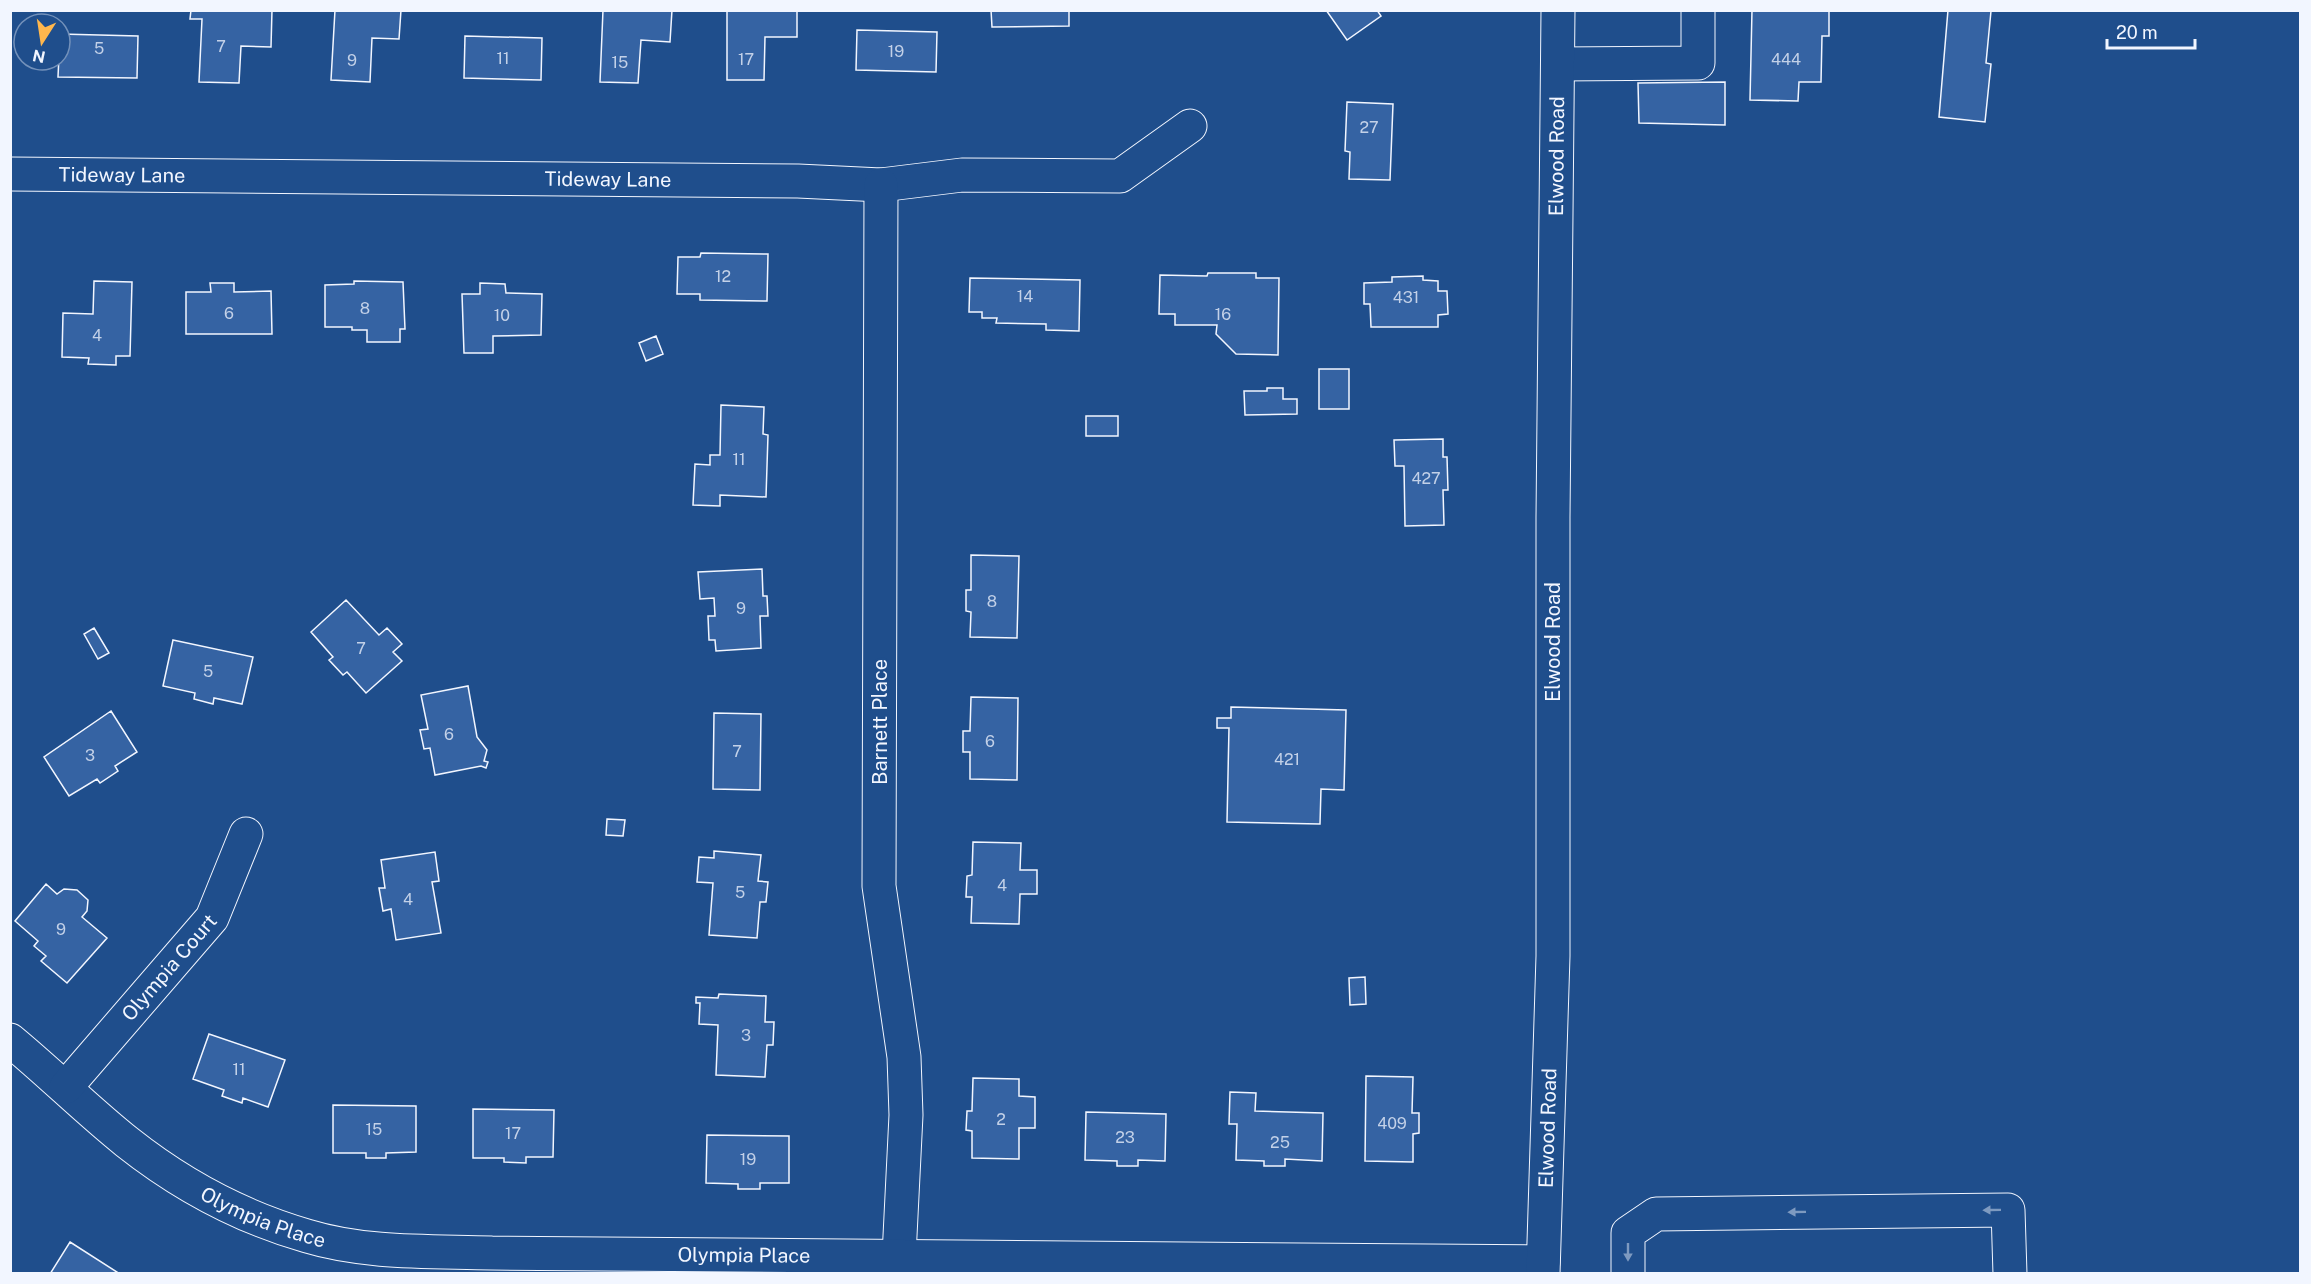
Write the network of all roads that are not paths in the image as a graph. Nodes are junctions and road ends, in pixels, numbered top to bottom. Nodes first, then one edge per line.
1 (1558, 10) edge
2 (1698, 10) edge
3 (1558, 64) junction
4 (1191, 126) dead end
5 (10, 174) edge
6 (881, 185) junction
7 (246, 834) dead end
8 (10, 1040) edge
9 (66, 1087) junction
10 (899, 1256) junction
11 (1543, 1268) edge
12 (1628, 1274) edge
13 (2010, 1274) edge

1 - 3 street, Elwood Road
2 - 3 street
3 - 11 street, Elwood Road
4 - 6 street, Tideway Lane
5 - 6 street, Tideway Lane
6 - 10 street, Barnett Place
7 - 9 street, Olympia Court
8 - 9 street, Olympia Place
9 - 10 street, Olympia Place
10 - 11 street, Olympia Place
13 -> 12 street

